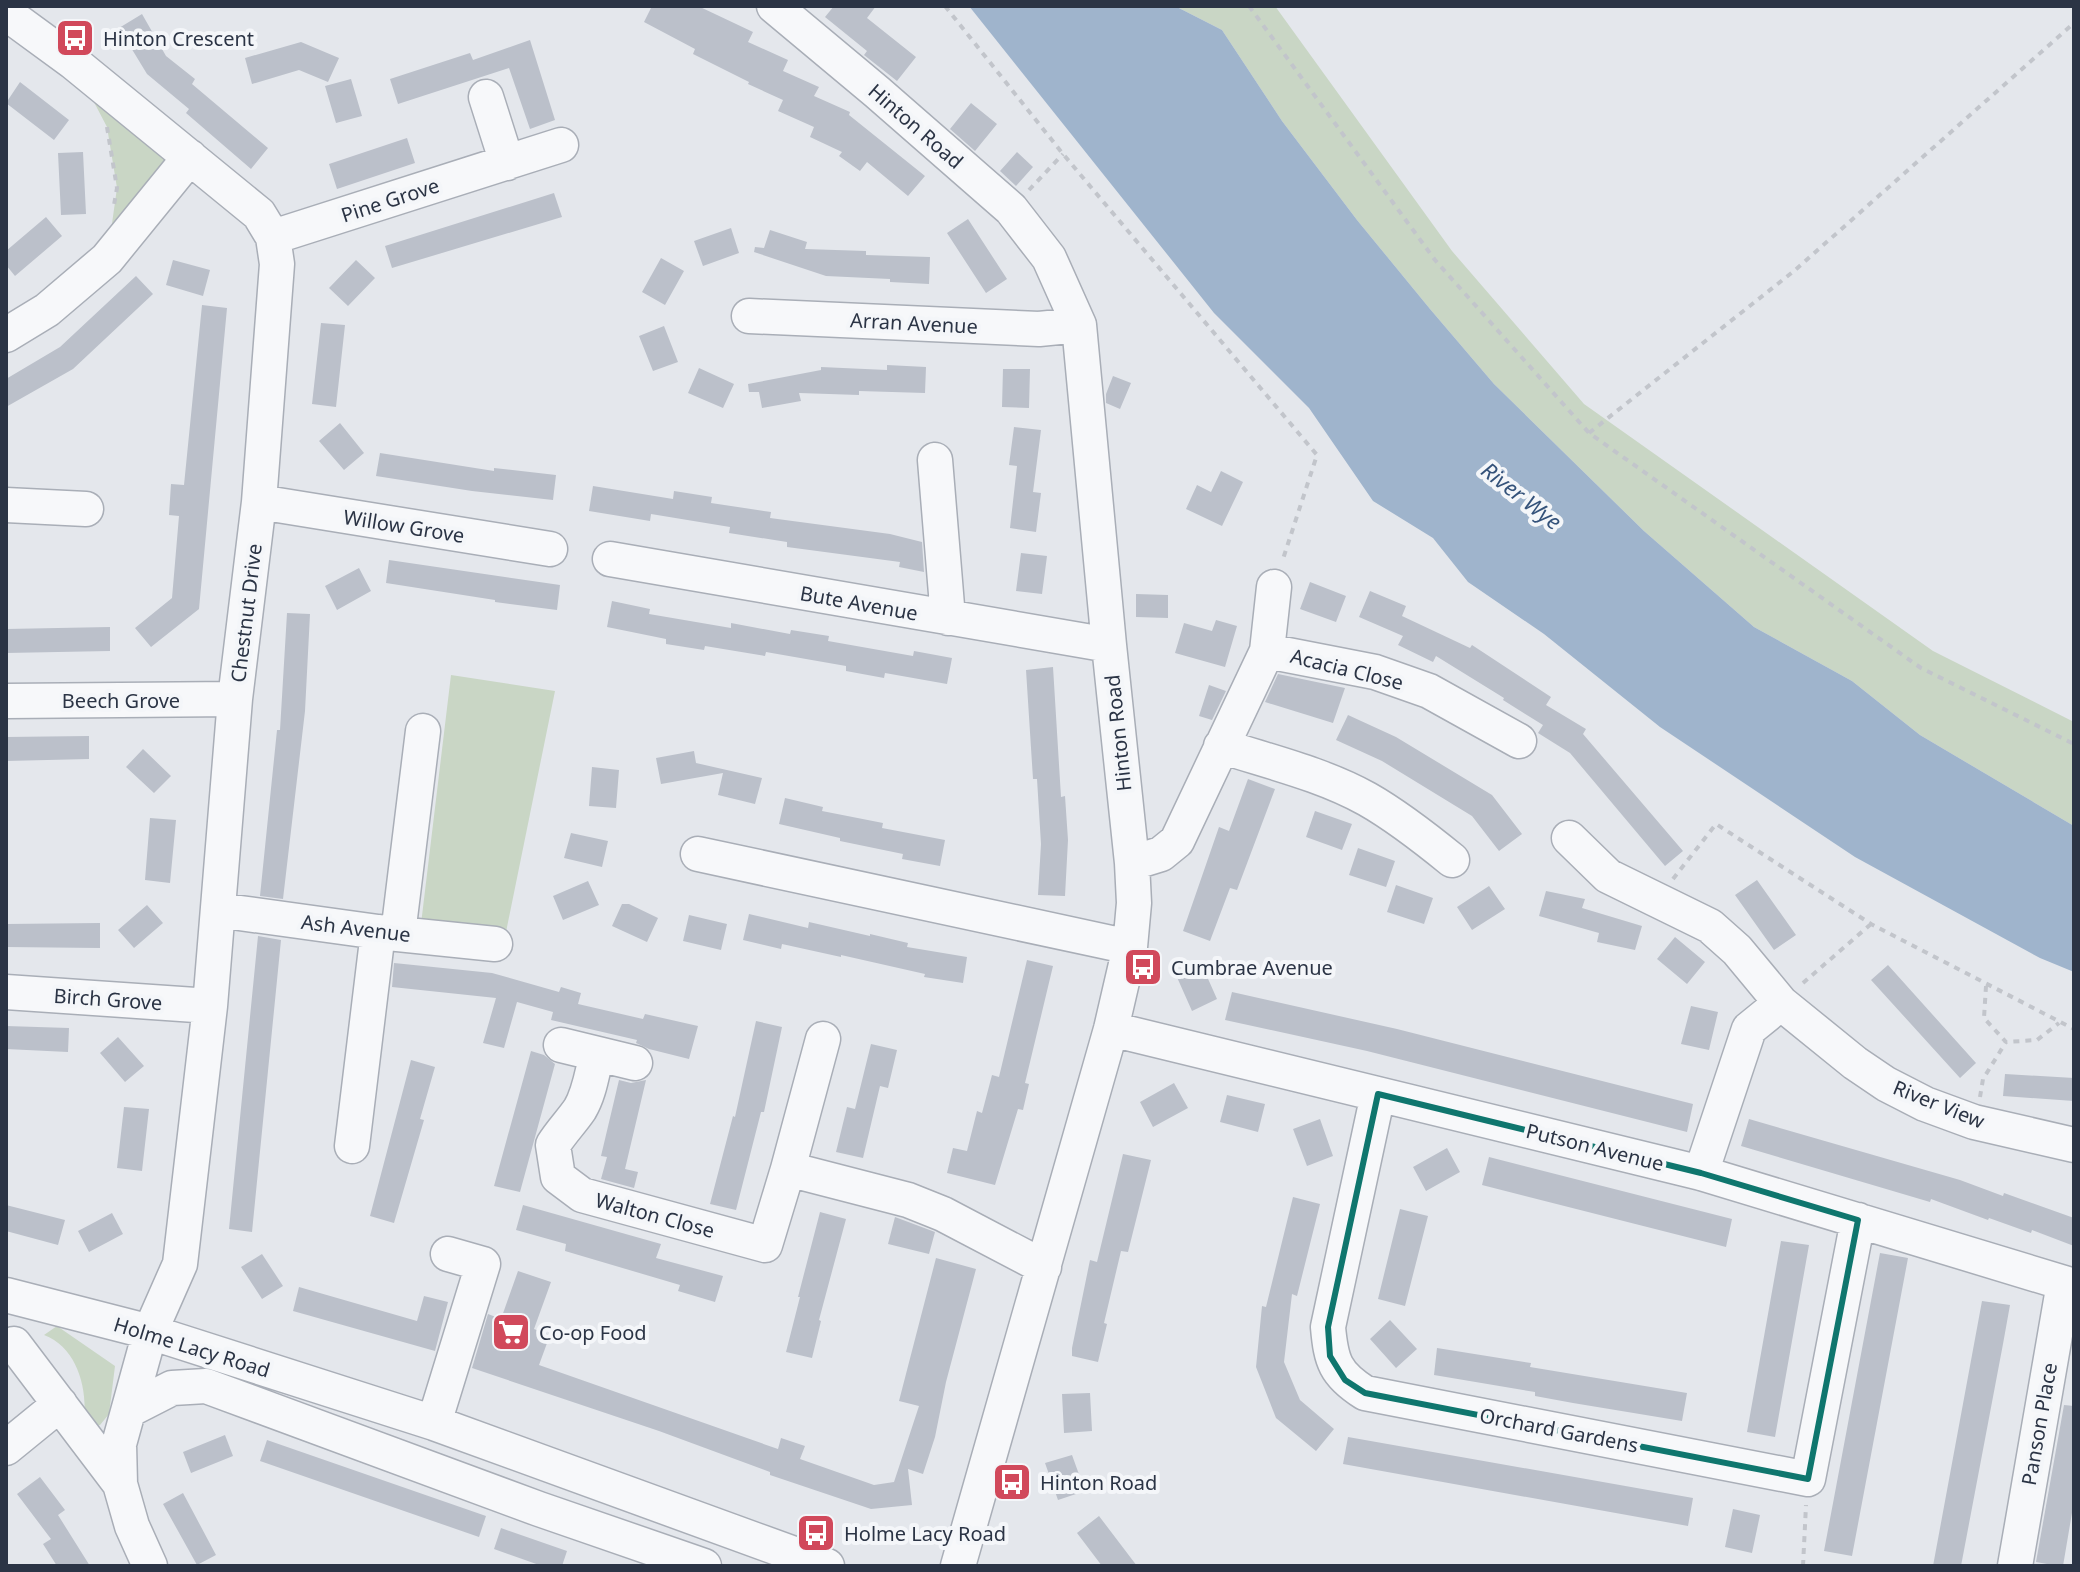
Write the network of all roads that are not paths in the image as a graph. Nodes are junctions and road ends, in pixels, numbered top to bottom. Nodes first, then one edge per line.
1 (774, 6) edge
2 (6, 13) edge
3 (486, 97) dead end
4 (561, 145) dead end
5 (190, 157) junction
6 (507, 163) junction
7 (273, 237) junction
8 (749, 316) dead end
9 (1079, 325) junction
10 (6, 335) edge
11 (935, 460) dead end
12 (259, 502) junction
13 (6, 505) edge
14 (86, 509) dead end
15 (550, 549) dead end
16 (610, 559) dead end
17 (1274, 587) road end
18 (948, 618) junction
19 (1109, 645) junction
20 (1267, 651) junction
21 (235, 699) junction
22 (6, 701) edge
23 (423, 731) dead end
24 (1519, 741) dead end
25 (1221, 746) junction
26 (1569, 838) dead end
27 (698, 854) dead end
28 (1452, 860) dead end
29 (1132, 863) junction
30 (218, 910) junction
31 (388, 933) junction
32 (495, 944) dead end
33 (1130, 947) junction
34 (6, 992) edge
35 (1781, 1003) junction
36 (210, 1006) junction
37 (1111, 1029) junction
38 (823, 1039) dead end
39 (561, 1045) dead end
40 (597, 1054) junction
41 (635, 1063) dead end
42 (1378, 1094) junction
43 (2074, 1145) edge
44 (352, 1146) dead end
45 (788, 1169) junction
46 (1701, 1173) junction
47 (1858, 1220) junction
48 (448, 1254) dead end
49 (1044, 1267) junction
50 (2069, 1284) edge
51 (6, 1295) edge
52 (150, 1332) junction
53 (14, 1344) dead end
54 (60, 1404) junction
55 (129, 1410) junction
56 (434, 1423) junction
57 (6, 1448) edge
58 (120, 1484) junction
59 (960, 1565) edge
60 (150, 1566) edge
61 (704, 1566) edge
62 (827, 1566) edge
63 (2015, 1566) edge

1 - 9 street, Hinton Road
2 - 5 street
3 - 6 street
4 - 6 street, Pine Grove
5 - 7 street
5 - 10 street
6 - 7 street, Pine Grove
7 - 12 street, Chestnut Drive
8 - 9 street, Arran Avenue
9 - 19 street, Hinton Road
11 - 18 street
12 - 15 street, Willow Grove
12 - 21 street, Chestnut Drive
13 - 14 street
16 - 18 street, Bute Avenue
17 - 20 street
18 - 19 street, Bute Avenue
19 - 29 street, Hinton Road
20 - 24 street, Acacia Close
20 - 25 street, Acacia Close
21 - 22 street, Beech Grove
21 - 30 street, Chestnut Drive
23 - 31 street
25 - 28 street
25 - 29 street, Acacia Close
26 - 35 street, River View
27 - 33 street
29 - 33 street, Hinton Road
30 - 31 street, Ash Avenue
30 - 36 street, Chestnut Drive
31 - 32 street, Ash Avenue
31 - 44 street
33 - 37 street, Hinton Road
34 - 36 street, Birch Grove
35 - 43 street, River View
35 - 46 street
36 - 52 street, Chestnut Drive
37 - 42 street, Putson Avenue
37 - 49 street, Hinton Road
38 - 45 street, Walton Close
39 - 40 street
40 - 41 street
40 - 45 street, Walton Close
42 - 46 street, Putson Avenue
42 - 47 street, Orchard Gardens
45 - 49 street
46 - 47 street, Putson Avenue
47 - 50 street, Putson Avenue
48 - 56 street
49 - 59 street, Hinton Road
50 - 63 street, Panson Place
51 - 52 street, Holme Lacy Road
52 - 55 street, Chestnut Drive
52 - 56 street, Holme Lacy Road
53 - 54 street
54 - 57 street
54 - 58 street
55 - 58 street, Chestnut Drive
55 - 61 street, Holme Lacy Road
56 - 62 street, Holme Lacy Road
58 - 60 street

